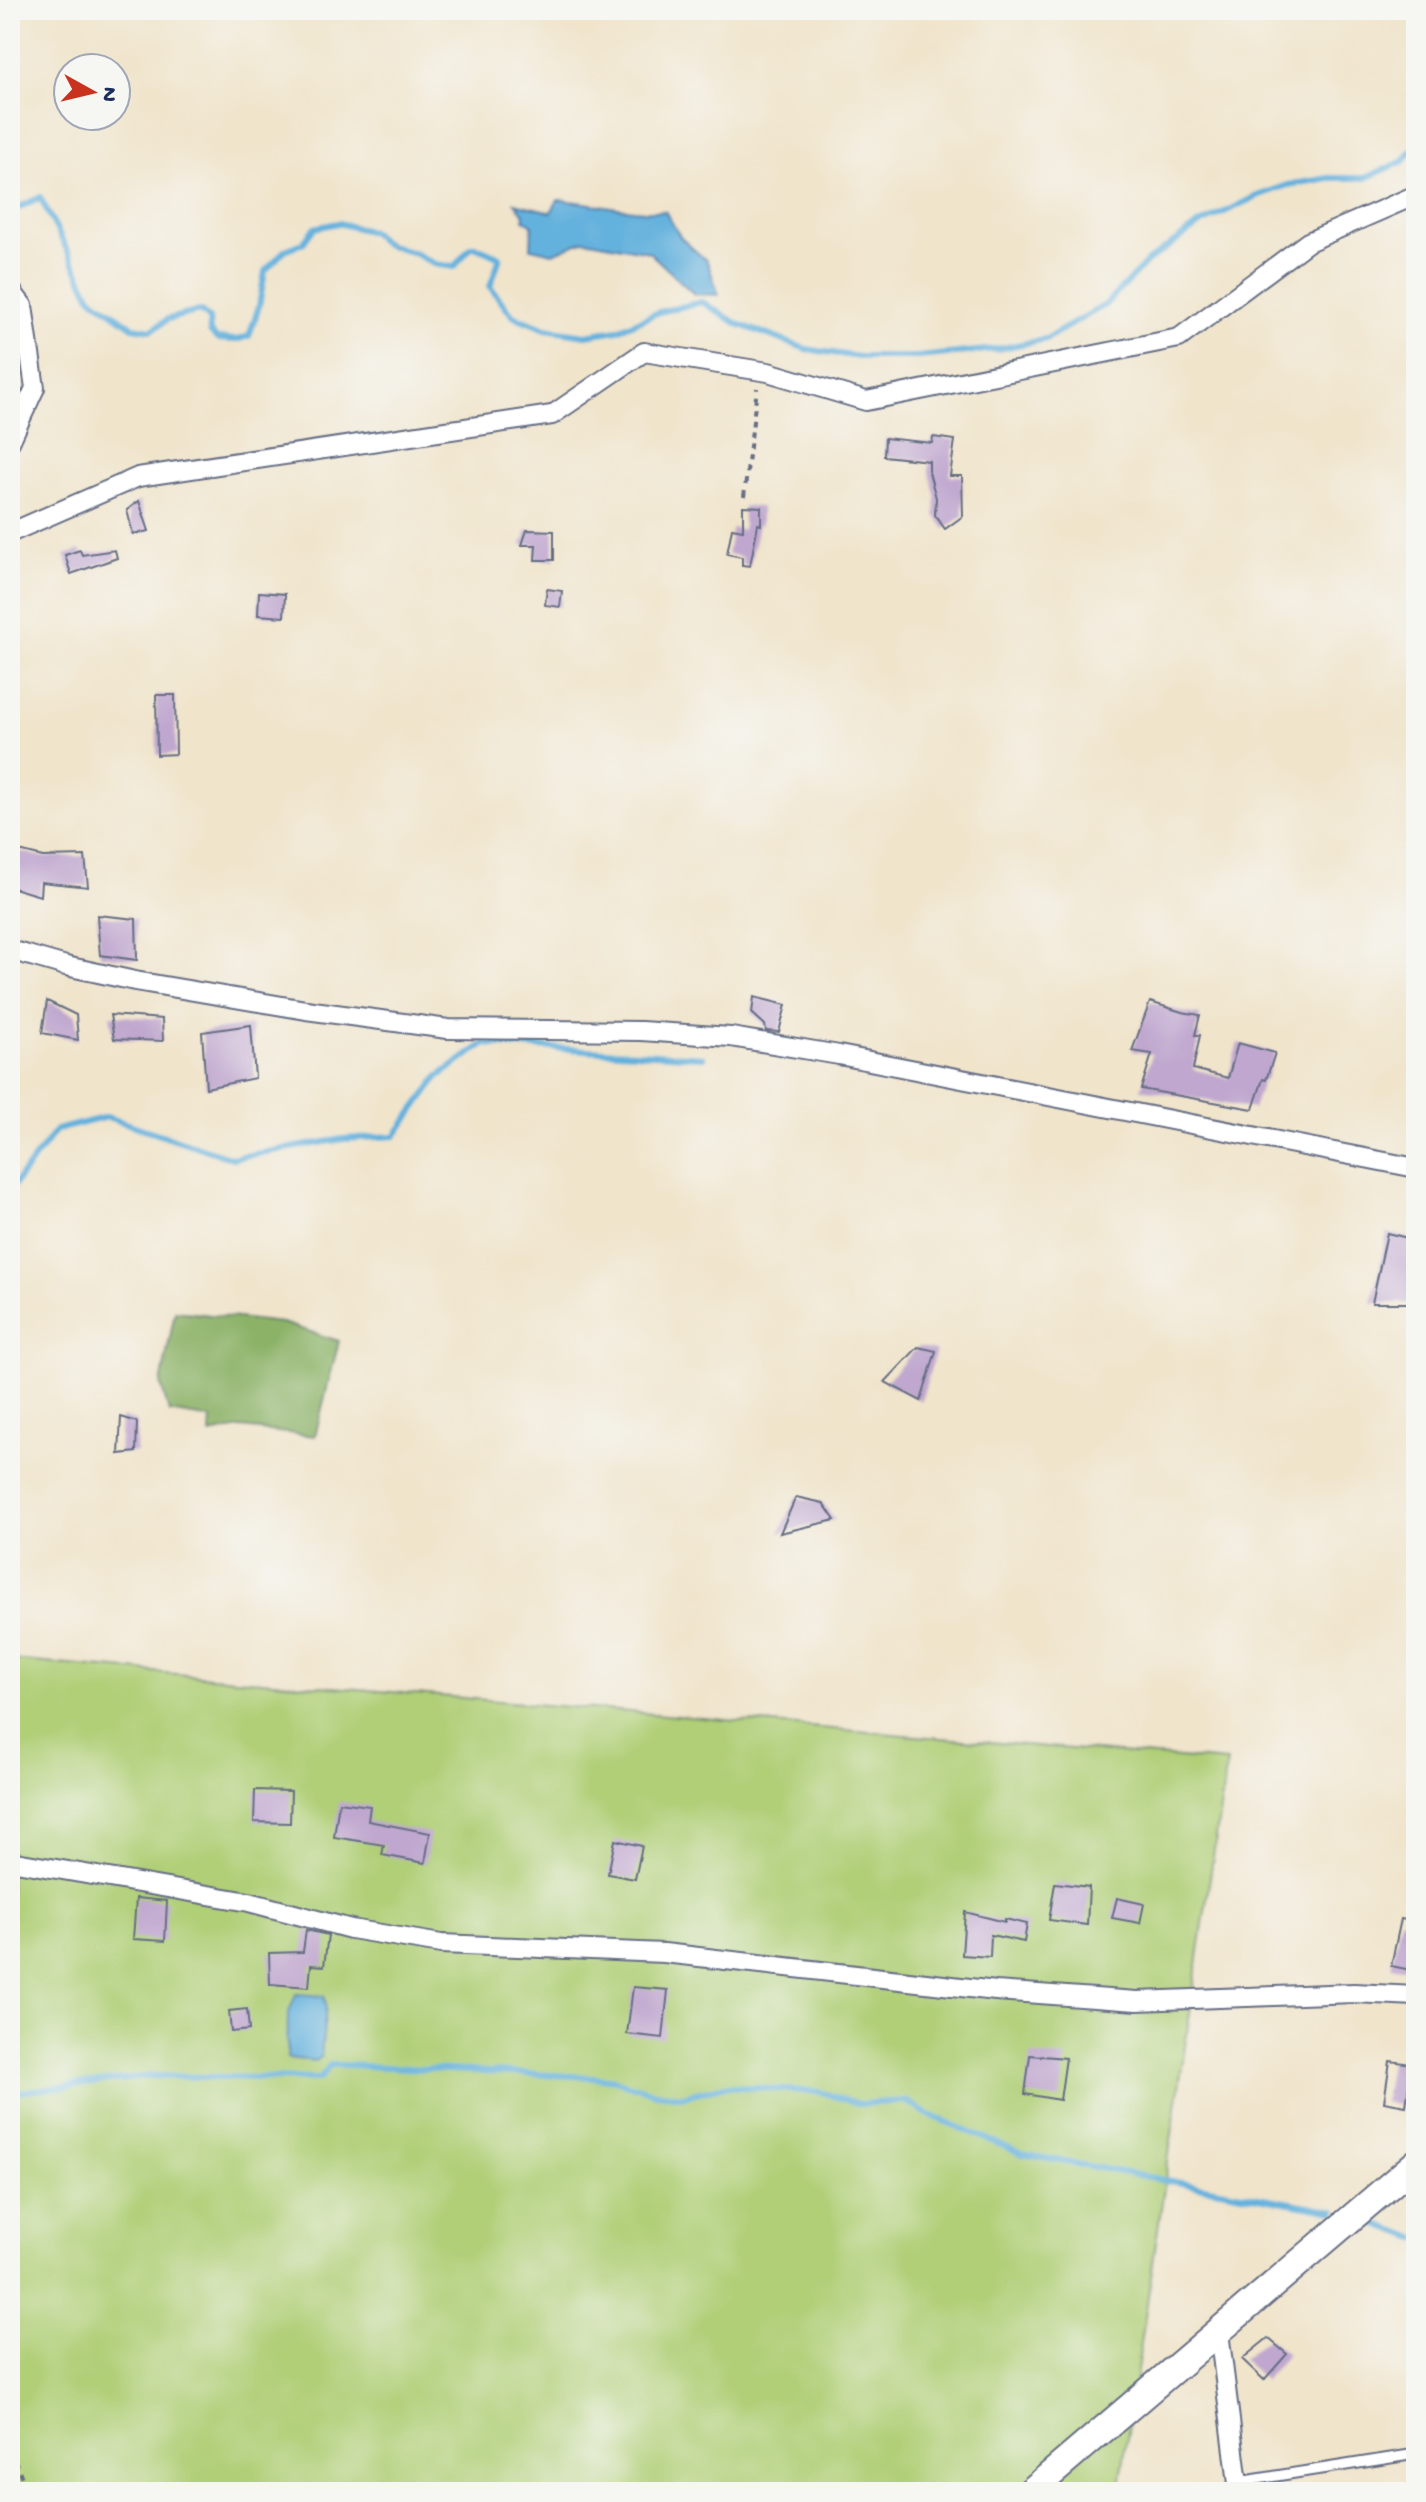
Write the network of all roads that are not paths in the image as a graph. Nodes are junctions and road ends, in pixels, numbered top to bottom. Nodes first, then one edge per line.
1 (1416, 195) edge
2 (10, 289) edge
3 (10, 442) edge
4 (11, 526) edge
5 (10, 950) edge
6 (1416, 1168) edge
7 (10, 1861) edge
8 (1416, 1996) edge
9 (1416, 2163) edge
10 (1219, 2332) junction
11 (1416, 2454) edge
12 (1239, 2487) edge
13 (1030, 2492) edge

1 - 4 street
2 - 3 street
5 - 6 street
7 - 8 street
9 - 10 street
10 - 12 street
10 - 13 street
11 - 12 lane

